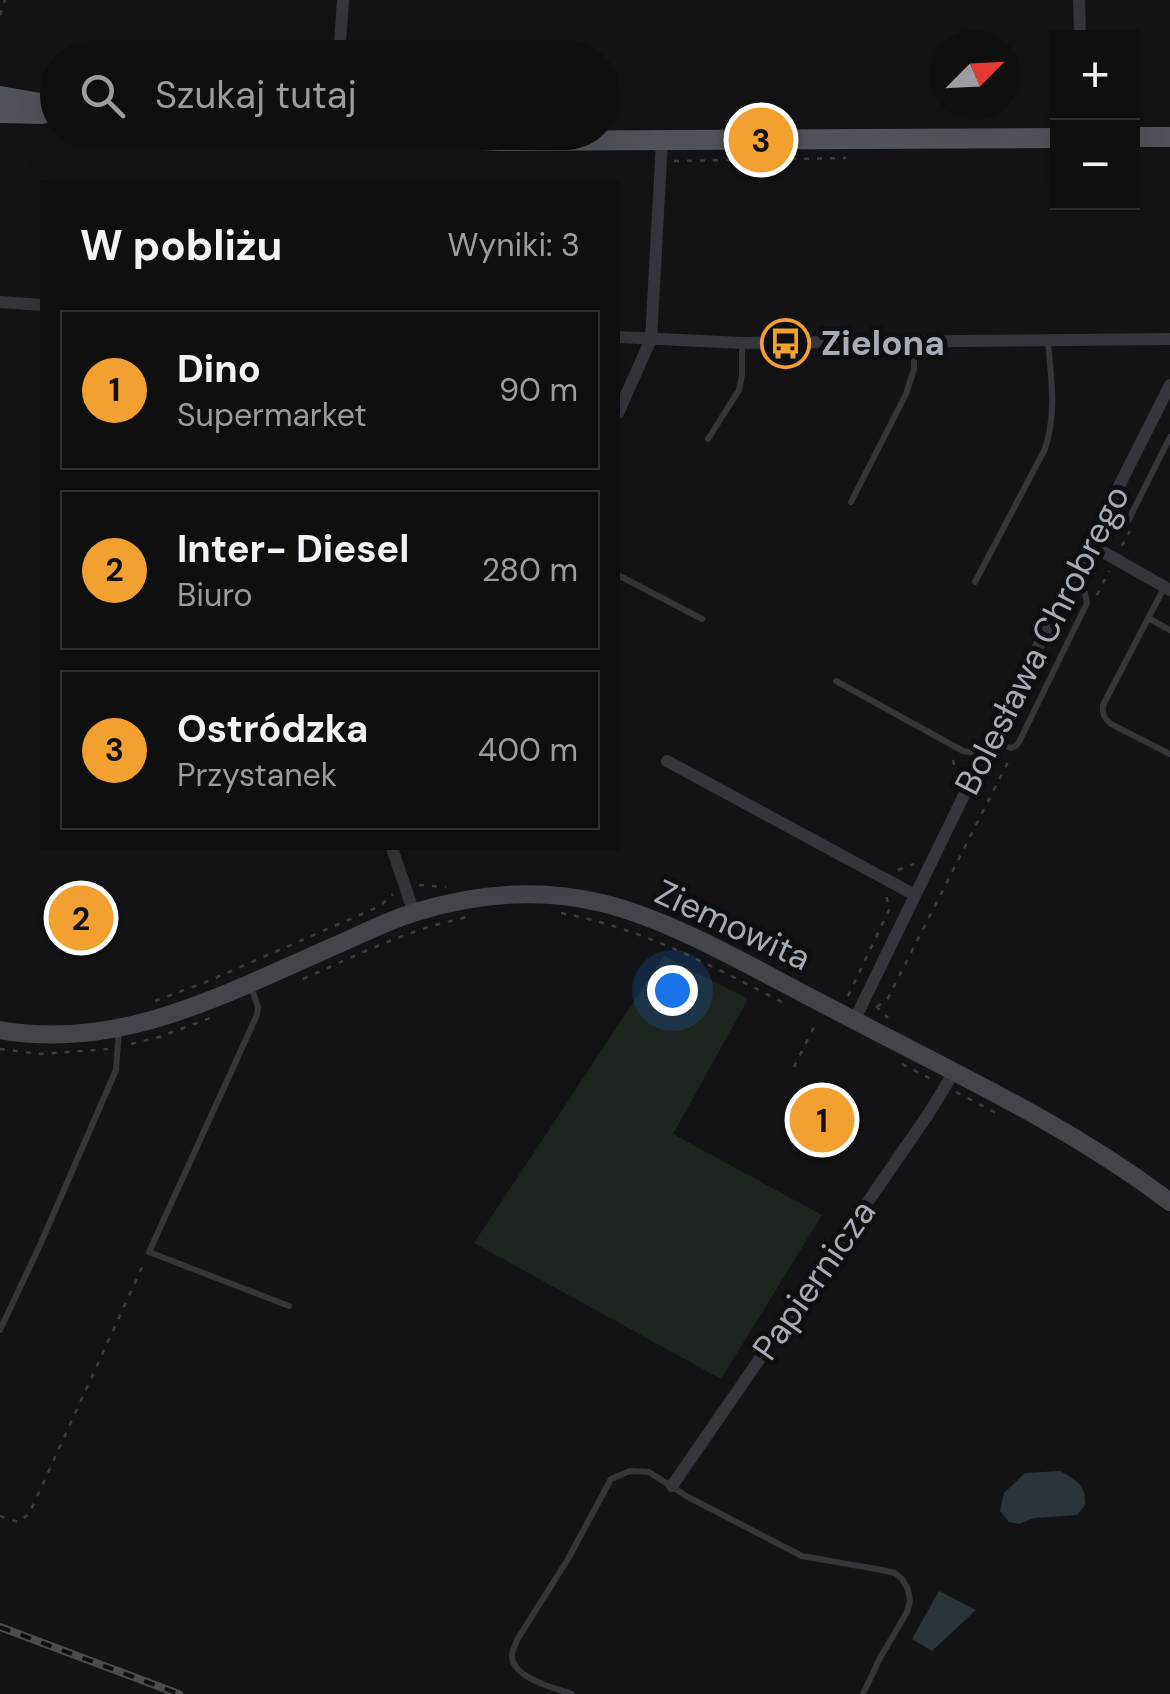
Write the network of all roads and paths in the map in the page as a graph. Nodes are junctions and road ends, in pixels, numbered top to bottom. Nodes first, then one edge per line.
1 (5, 0) edge
2 (344, 0) edge
3 (1079, 0) edge
4 (0, 15) edge
5 (1080, 30) edge
6 (341, 40) edge
7 (0, 96) edge
8 (40, 103) edge
9 (0, 114) edge
10 (40, 114) edge
11 (1140, 136) edge
12 (1170, 137) edge
13 (1050, 138) edge
14 (620, 141) edge
15 (662, 141) junction
16 (0, 302) edge
17 (40, 305) edge
18 (620, 337) edge
19 (651, 339) junction
20 (1170, 339) edge
21 (1048, 340) junction
22 (914, 341) junction
23 (742, 343) junction
24 (1170, 387) edge
25 (620, 409) edge
26 (1170, 437) edge
27 (708, 440) dead end
28 (851, 502) dead end
29 (1103, 517) junction
30 (1090, 544) junction
31 (620, 575) edge
32 (975, 582) dead end
33 (1070, 583) junction
34 (1167, 588) edge
35 (1148, 618) junction
36 (702, 619) dead end
37 (1170, 630) edge
38 (836, 682) dead end
39 (991, 740) junction
40 (984, 754) junction
41 (1170, 754) edge
42 (1010, 758) dead end
43 (666, 762) dead end
44 (393, 850) edge
45 (448, 887) dead end
46 (407, 888) junction
47 (915, 896) junction
48 (550, 912) dead end
49 (414, 913) junction
50 (475, 916) dead end
51 (250, 983) junction
52 (290, 984) dead end
53 (840, 996) dead end
54 (146, 1004) dead end
55 (871, 1004) junction
56 (791, 1006) dead end
57 (220, 1014) dead end
58 (854, 1021) junction
59 (890, 1021) dead end
60 (826, 1025) dead end
61 (0, 1030) edge
62 (119, 1038) junction
63 (0, 1048) edge
64 (894, 1060) dead end
65 (794, 1066) dead end
66 (949, 1080) junction
67 (1009, 1120) dead end
68 (1170, 1202) edge
69 (148, 1252) junction
70 (289, 1306) dead end
71 (0, 1330) edge
72 (672, 1486) junction
73 (0, 1516) edge
74 (572, 1694) edge
75 (863, 1694) edge

1 - 4 path
2 - 6 street
3 - 5 street
7 - 8 main road
9 - 10 main road
11 - 12 main road
13 - 15 main road
14 - 15 main road
15 - 19 street
16 - 17 street
18 - 19 street
19 - 23 street
19 - 25 street
20 - 21 street
21 - 22 street
21 - 32 lane
22 - 23 street
22 - 28 lane
23 - 27 lane
24 - 29 street, Bolesława Chrobrego
26 - 29 lane
29 - 30 street, Bolesława Chrobrego
30 - 33 street, Bolesława Chrobrego
30 - 34 street
31 - 36 lane
33 - 39 street, Bolesława Chrobrego
33 - 39 lane
34 - 35 lane
35 - 37 lane
35 - 41 lane
38 - 40 lane
39 - 40 street, Bolesława Chrobrego
40 - 47 street, Bolesława Chrobrego
42 - 55 path
43 - 47 street
44 - 46 street
45 - 46 path
46 - 49 street
46 - 54 path
47 - 55 street, Bolesława Chrobrego
48 - 56 path
49 - 51 street, Ziemowita
49 - 58 street, Ziemowita
50 - 52 path
51 - 62 street, Ziemowita
51 - 69 lane
53 - 55 path
55 - 58 street, Bolesława Chrobrego
55 - 59 path
57 - 62 path
58 - 66 street, Ziemowita
60 - 65 path
61 - 62 street, Ziemowita
62 - 63 path
62 - 71 lane
64 - 66 path
66 - 67 path
66 - 68 street, Ziemowita
66 - 72 street, Papiernicza
69 - 70 lane
69 - 73 path
72 - 74 lane
72 - 75 lane

